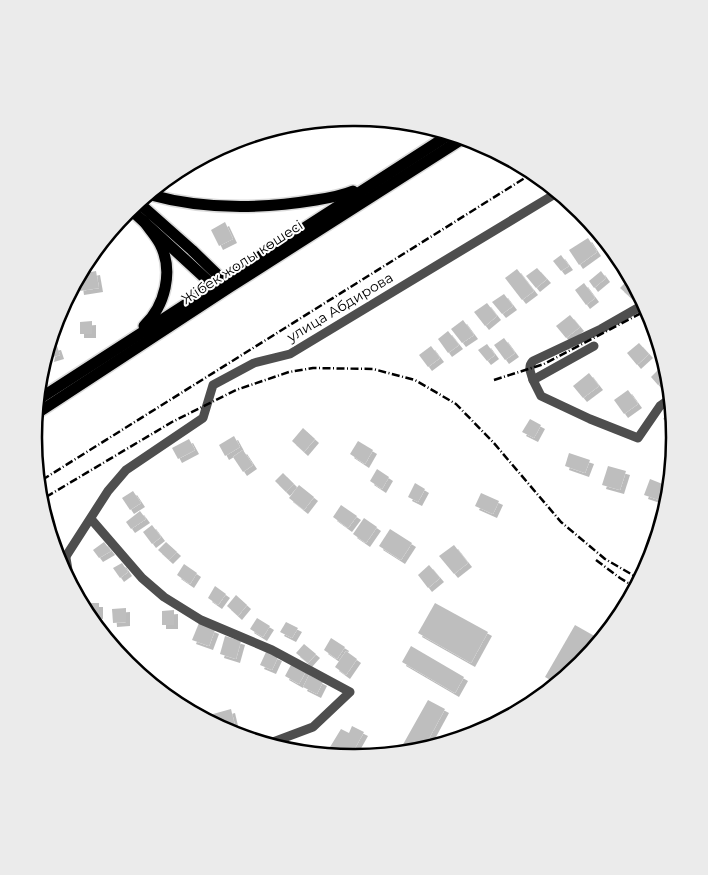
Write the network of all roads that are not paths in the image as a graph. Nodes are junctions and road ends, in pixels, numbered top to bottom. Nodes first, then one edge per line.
1 (442, 139) edge
2 (455, 143) edge
3 (378, 181) junction
4 (157, 196) edge
5 (551, 196) edge
6 (144, 208) edge
7 (136, 215) edge
8 (144, 222) junction
9 (222, 287) junction
10 (637, 308) edge
11 (131, 340) junction
12 (594, 346) dead end
13 (533, 380) junction
14 (45, 395) edge
15 (664, 403) edge
16 (44, 409) edge
17 (91, 520) junction
18 (66, 557) edge
19 (279, 740) edge

1 - 3 main road
2 - 9 main road, Жібек жолы көшесі
3 - 4 main road
3 - 9 main road
5 - 17 street, улица Абдирова
6 - 9 main road
7 - 8 main road
8 - 9 main road
8 - 11 main road
9 - 11 main road
9 - 16 main road, Жібек жолы көшесі
10 - 13 street
11 - 14 main road
12 - 13 street
13 - 15 street
17 - 18 street, улица Абдирова
17 - 19 street

